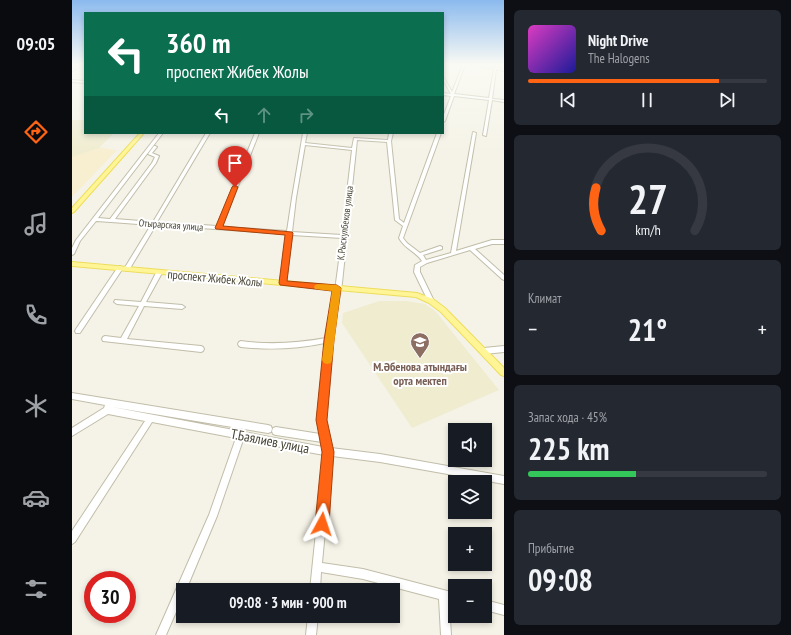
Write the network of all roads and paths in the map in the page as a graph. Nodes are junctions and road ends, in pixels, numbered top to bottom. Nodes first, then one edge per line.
1 (452, 94) edge
2 (456, 95) edge
3 (491, 95) edge
4 (490, 100) junction
5 (504, 101) edge
6 (444, 115) edge
7 (474, 133) dead end
8 (137, 134) edge
9 (141, 134) edge
10 (160, 134) edge
11 (165, 134) edge
12 (207, 134) edge
13 (257, 134) edge
14 (305, 134) edge
15 (391, 134) edge
16 (439, 134) edge
17 (485, 135) dead end
18 (389, 141) junction
19 (304, 144) junction
20 (354, 149) junction
21 (72, 206) edge
22 (72, 211) edge
23 (94, 219) junction
24 (111, 221) junction
25 (153, 224) junction
26 (405, 225) junction
27 (219, 228) junction
28 (289, 233) junction
29 (344, 237) junction
30 (504, 242) edge
31 (440, 248) dead end
32 (471, 248) junction
33 (72, 253) edge
34 (421, 254) junction
35 (453, 254) junction
36 (425, 262) junction
37 (72, 264) edge
38 (123, 269) junction
39 (159, 273) junction
40 (504, 278) edge
41 (283, 283) junction
42 (337, 288) junction
43 (431, 301) junction
44 (117, 302) dead end
45 (142, 304) junction
46 (182, 307) dead end
47 (78, 331) dead end
48 (104, 339) dead end
49 (329, 340) junction
50 (122, 341) junction
51 (241, 344) dead end
52 (201, 349) dead end
53 (504, 349) edge
54 (484, 351) junction
55 (504, 373) edge
56 (72, 396) edge
57 (109, 407) junction
58 (150, 419) junction
59 (72, 432) edge
60 (241, 435) junction
61 (325, 439) junction
62 (328, 452) junction
63 (504, 480) edge
64 (72, 539) edge
65 (318, 567) junction
66 (317, 583) edge
67 (444, 596) junction
68 (448, 597) edge
69 (492, 607) edge
70 (504, 610) edge
71 (312, 623) edge
72 (161, 635) edge
73 (310, 635) edge
74 (446, 635) edge

1 - 6 street
2 - 4 street
3 - 4 street
4 - 5 street
4 - 17 street
7 - 35 street
8 - 21 main road
9 - 22 main road
10 - 23 street
11 - 24 street
12 - 25 street
13 - 27 street
14 - 19 street
15 - 18 street
16 - 26 street
18 - 20 street
18 - 26 street
19 - 20 street
19 - 28 street
20 - 29 street, К.Рыскулбеков улица
23 - 24 street, Отырарская улица
23 - 33 street
24 - 25 street, Отырарская улица
25 - 27 street, Отырарская улица
25 - 38 street
26 - 34 street
27 - 28 street, Отырарская улица
28 - 29 street, Отырарская улица
28 - 41 street
29 - 42 street, К.Рыскулбеков улица
30 - 32 street
31 - 34 street
32 - 35 street
32 - 40 street
34 - 36 street
35 - 36 street
36 - 43 street
37 - 38 main road, проспект Жибек Жолы
38 - 39 main road, проспект Жибек Жолы
38 - 47 street
39 - 41 main road, проспект Жибек Жолы
39 - 45 street, проспект Жибек Жолы
41 - 42 main road, проспект Жибек Жолы
42 - 43 main road, проспект Жибек Жолы
42 - 49 street, К.Рыскулбеков улица
43 - 54 main road, проспект Жибек Жолы
44 - 45 street
45 - 46 street
45 - 50 street, проспект Жибек Жолы
48 - 50 street
49 - 51 street
49 - 61 street, К.Рыскулбеков улица
50 - 52 street
53 - 54 street
54 - 55 main road, проспект Жибек Жолы
56 - 57 street, Т.Баялиев улица
57 - 58 street, Т.Баялиев улица
57 - 59 street
57 - 61 street, Т.Баялиев улица
58 - 60 street, Т.Баялиев улица
58 - 64 street
60 - 62 street, Т.Баялиев улица
60 - 72 street
61 - 62 street, К.Рыскулбеков улица
62 - 63 street, Т.Баялиев улица
62 - 65 street, К.Рыскулбеков улица
65 - 66 street, К.Рыскулбеков улица
65 - 67 street
67 - 68 street
67 - 74 street
69 - 70 street
71 - 73 street

